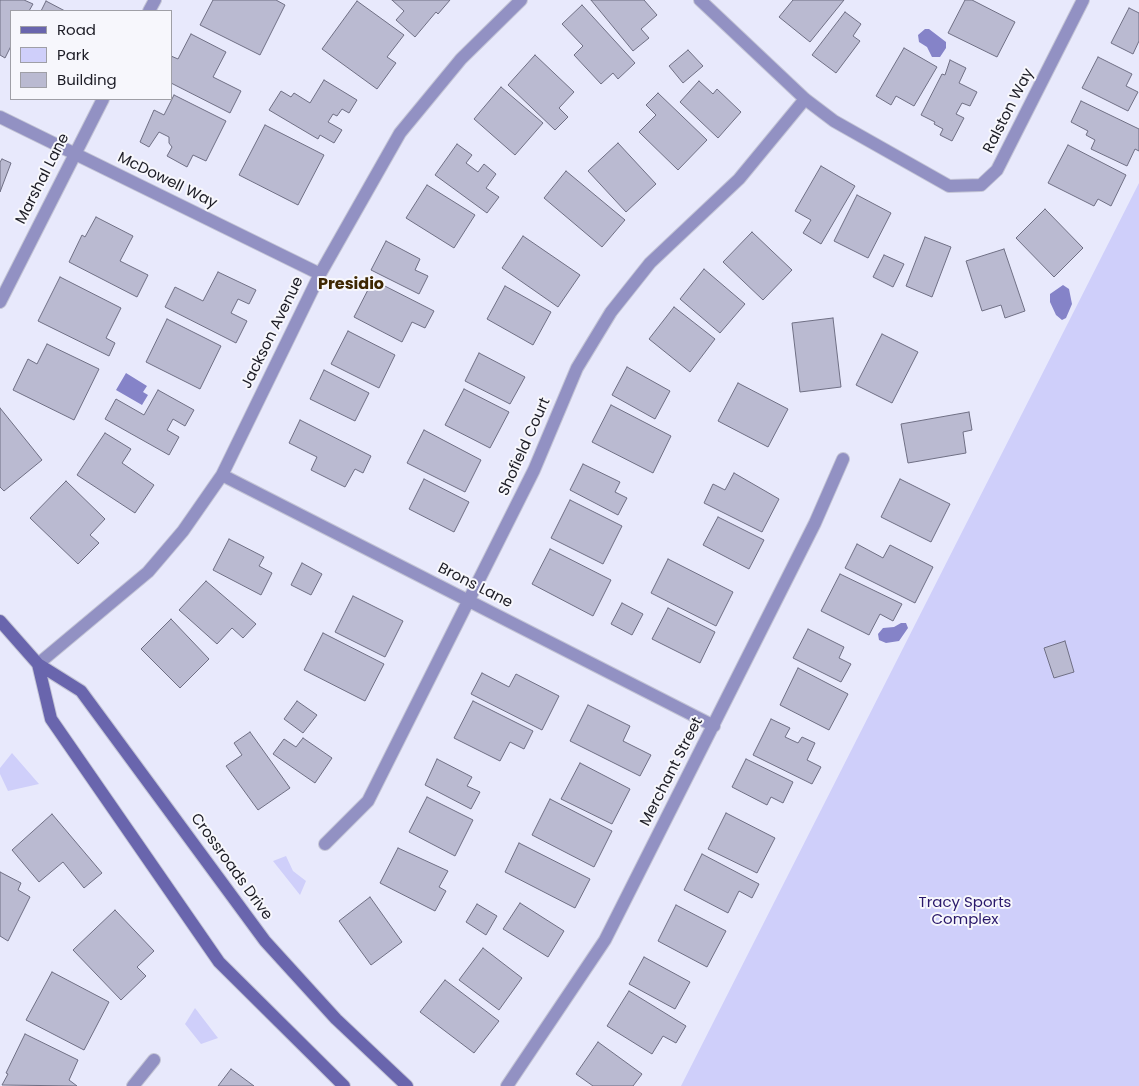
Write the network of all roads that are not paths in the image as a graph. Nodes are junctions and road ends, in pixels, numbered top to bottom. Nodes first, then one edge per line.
1 (521, 0) edge
2 (700, 0) edge
3 (1083, 0) edge
4 (805, 99) junction
5 (102, 100) edge
6 (0, 117) edge
7 (74, 154) junction
8 (320, 274) junction
9 (0, 302) edge
10 (843, 459) dead end
11 (222, 475) junction
12 (470, 601) junction
13 (0, 621) edge
14 (38, 664) junction
15 (714, 726) junction
16 (324, 844) dead end
17 (154, 1060) dead end
18 (133, 1086) edge
19 (344, 1086) edge
20 (407, 1086) edge
21 (507, 1086) edge

1 - 8 street, Jackson Avenue
2 - 4 street, Ralston Way
3 - 4 street, Ralston Way
4 - 12 street, Shofield Court
5 - 7 street, Marshal Lane
6 - 7 street, McDowell Way
7 - 8 street, McDowell Way
7 - 9 street, Marshal Lane
8 - 11 street, Jackson Avenue
10 - 15 street, Merchant Street
11 - 12 street, Brons Lane
11 - 14 street, Jackson Avenue
12 - 15 street, Brons Lane
12 - 16 street, Shofield Court
13 - 14 street, Crossroads Drive
14 - 19 street, Crossroads Drive
14 - 20 street, Crossroads Drive
15 - 21 street, Merchant Street
17 - 18 street

